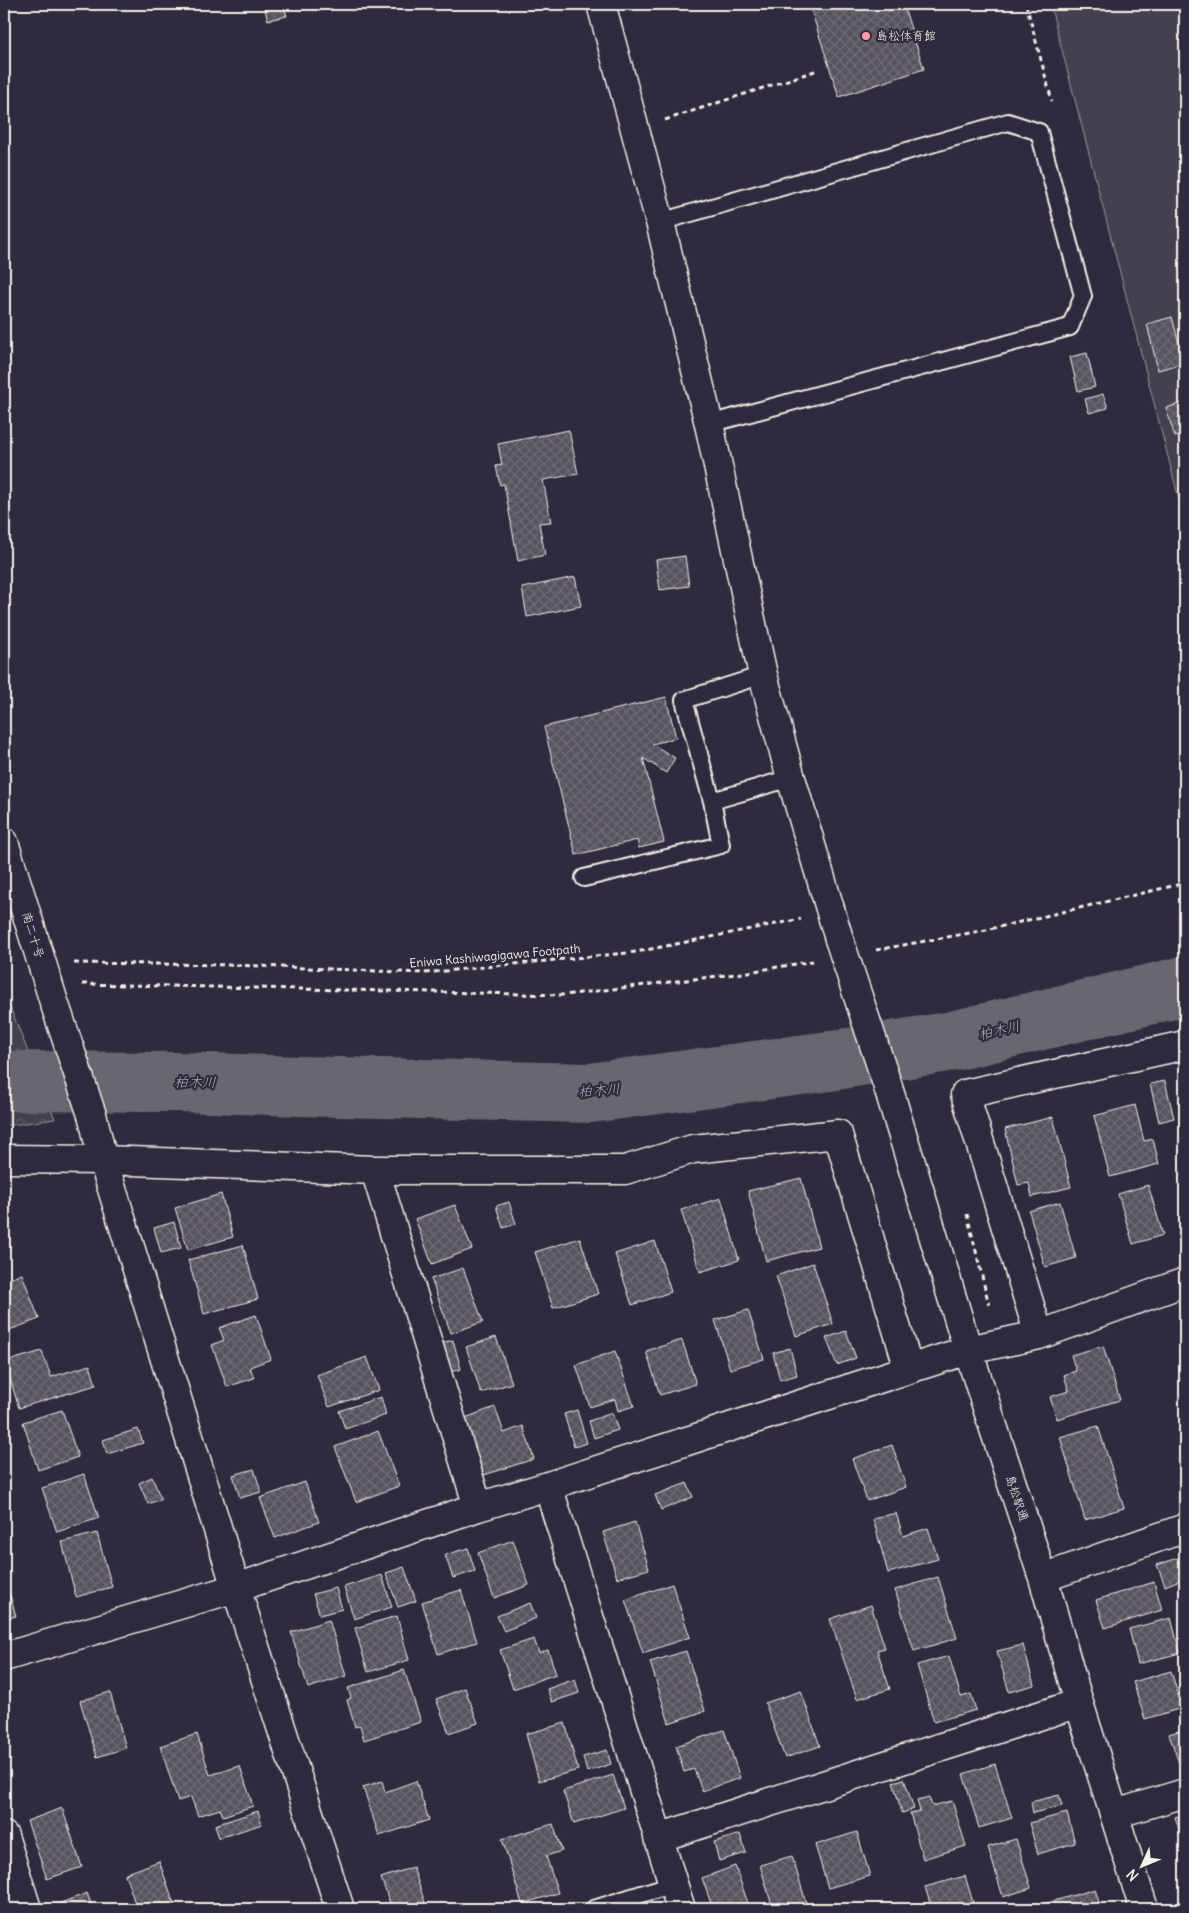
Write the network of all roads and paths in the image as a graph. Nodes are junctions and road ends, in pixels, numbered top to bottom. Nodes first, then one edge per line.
1 (601, 4) edge
2 (1026, 4) edge
3 (818, 70) dead end
4 (1052, 101) dead end
5 (636, 130) junction
6 (660, 222) junction
7 (709, 424) junction
8 (763, 675) junction
9 (791, 778) junction
10 (712, 801) junction
11 (4, 842) edge
12 (584, 878) dead end
13 (1185, 882) edge
14 (832, 912) junction
15 (869, 951) dead end
16 (821, 959) dead end
17 (68, 963) dead end
18 (51, 991) junction
19 (1185, 1045) edge
20 (4, 1159) edge
21 (103, 1160) junction
22 (375, 1170) junction
23 (1185, 1282) edge
24 (1039, 1335) junction
25 (968, 1350) junction
26 (909, 1369) junction
27 (548, 1486) junction
28 (478, 1507) junction
29 (1185, 1528) edge
30 (1043, 1578) junction
31 (236, 1588) junction
32 (4, 1657) edge
33 (1079, 1703) junction
34 (1185, 1793) edge
35 (1115, 1814) junction
36 (4, 1836) edge
37 (658, 1838) junction
38 (673, 1884) junction
39 (27, 1909) edge
40 (340, 1909) edge
41 (594, 1909) edge
42 (681, 1909) edge
43 (1144, 1909) edge

1 - 5 street, 島松駅通
2 - 4 path
3 - 5 path
5 - 6 street, 島松駅通
6 - 7 street, 島松駅通
6 - 7 lane
7 - 8 street, 島松駅通
8 - 9 street, 島松駅通
8 - 10 lane
9 - 10 lane
9 - 14 street, 島松駅通
10 - 12 lane
11 - 18 street, 南二十号
13 - 15 path
14 - 17 path, Eniwa Kashiwagigawa Footpath
14 - 25 street, 島松駅通, bridge
16 - 18 path
18 - 21 street, 南二十号
19 - 24 street
20 - 21 street
21 - 22 street
21 - 31 street, 南二十号
22 - 26 street
22 - 28 street
23 - 24 street
24 - 25 street
25 - 26 street
25 - 30 street, 島松駅通
26 - 27 street
27 - 28 street
27 - 37 street
28 - 31 street
29 - 30 street
30 - 33 street, 島松駅通
31 - 32 street
31 - 40 street, 南二十号
33 - 35 street, 島松駅通
33 - 37 street
34 - 35 street
35 - 43 street, 島松駅通
36 - 39 street
37 - 38 street
38 - 41 lane
38 - 42 street

